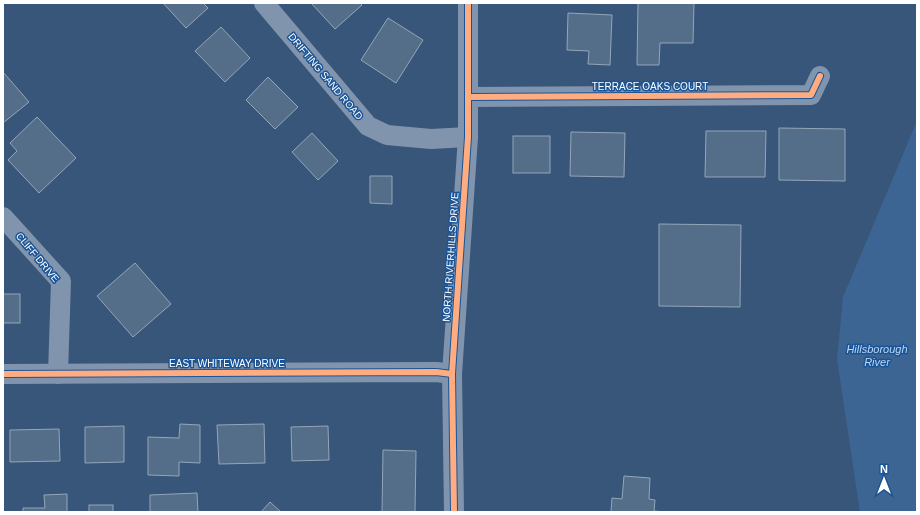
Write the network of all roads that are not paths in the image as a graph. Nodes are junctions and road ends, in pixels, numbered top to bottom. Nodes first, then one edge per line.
1 (264, 3) edge
2 (468, 3) edge
3 (820, 76) dead end
4 (468, 97) junction
5 (468, 137) junction
6 (3, 217) edge
7 (3, 374) edge
8 (58, 374) junction
9 (452, 374) junction
10 (454, 512) edge

1 - 5 street, DRIFTING SAND ROAD
2 - 4 street, NORTH RIVERHILLS DRIVE
3 - 4 street, TERRACE OAKS COURT
4 - 5 street, NORTH RIVERHILLS DRIVE
5 - 9 street, NORTH RIVERHILLS DRIVE
6 - 8 street, CLIFF DRIVE
7 - 8 street, EAST WHITEWAY DRIVE
8 - 9 street, EAST WHITEWAY DRIVE
9 - 10 street, NORTH RIVERHILLS DRIVE

